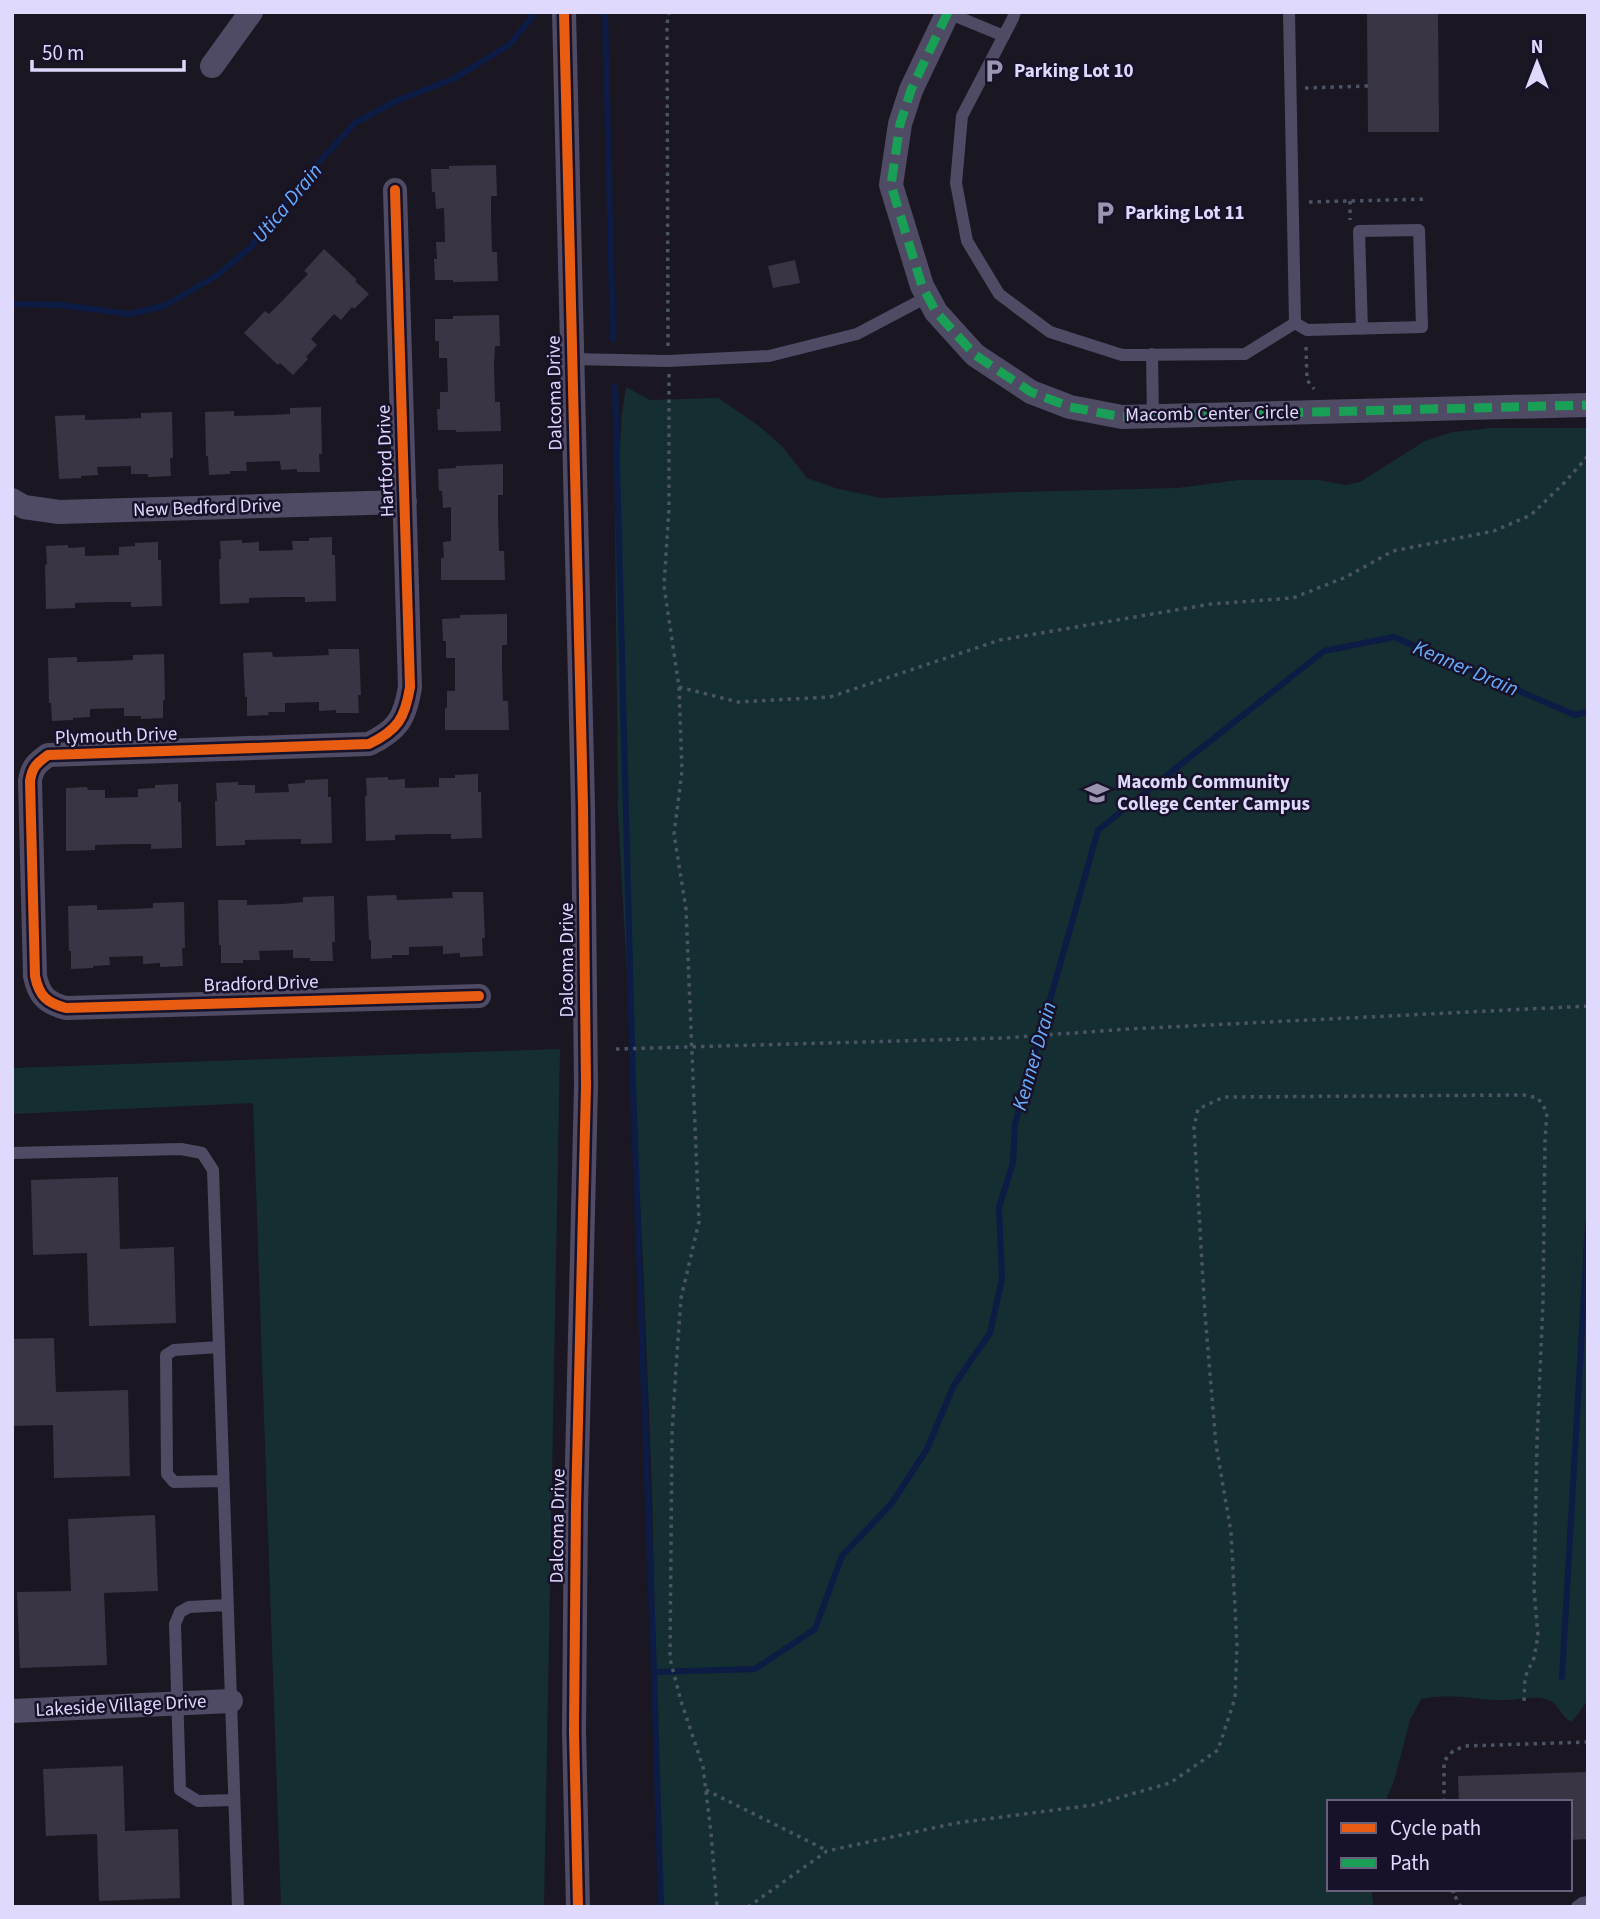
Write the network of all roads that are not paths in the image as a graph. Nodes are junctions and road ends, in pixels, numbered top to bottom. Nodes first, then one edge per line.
1 (251, 12) edge
2 (564, 12) edge
3 (1014, 12) edge
4 (1289, 12) edge
5 (948, 13) edge
6 (1004, 36) junction
7 (212, 66) dead end
8 (395, 190) dead end
9 (927, 297) junction
10 (1295, 323) junction
11 (1362, 329) junction
12 (1152, 354) junction
13 (571, 359) junction
14 (1588, 405) edge
15 (1153, 417) junction
16 (12, 500) edge
17 (405, 502) junction
18 (394, 728) joint
19 (479, 996) dead end
20 (46, 1001) joint
21 (12, 1153) edge
22 (219, 1347) junction
23 (223, 1481) junction
24 (228, 1605) junction
25 (231, 1701) junction
26 (176, 1703) junction
27 (12, 1711) edge
28 (234, 1800) junction
29 (1588, 1902) edge
30 (238, 1907) edge
31 (578, 1907) edge
32 (1577, 1907) edge

1 - 7 street
2 - 13 street, Dalcoma Drive
3 - 6 lane
4 - 10 lane
5 - 6 lane
5 - 9 street, Macomb Center Circle
6 - 12 lane
8 - 17 street, Hartford Drive
9 - 13 lane
9 - 15 street, Macomb Center Circle
10 - 11 lane
10 - 12 lane
11 - 11 lane
12 - 15 lane
13 - 31 street, Dalcoma Drive
14 - 15 street, Macomb Center Circle
16 - 17 street, New Bedford Drive
17 - 18 street, Hartford Drive
18 - 20 street, Plymouth Drive
19 - 20 street, Bradford Drive
21 - 22 lane
22 - 23 lane
22 - 23 lane
23 - 24 lane
24 - 25 lane
24 - 26 lane
25 - 26 street, Lakeside Village Drive
25 - 28 lane
26 - 27 street, Lakeside Village Drive
26 - 28 lane
28 - 30 lane
29 - 32 lane

